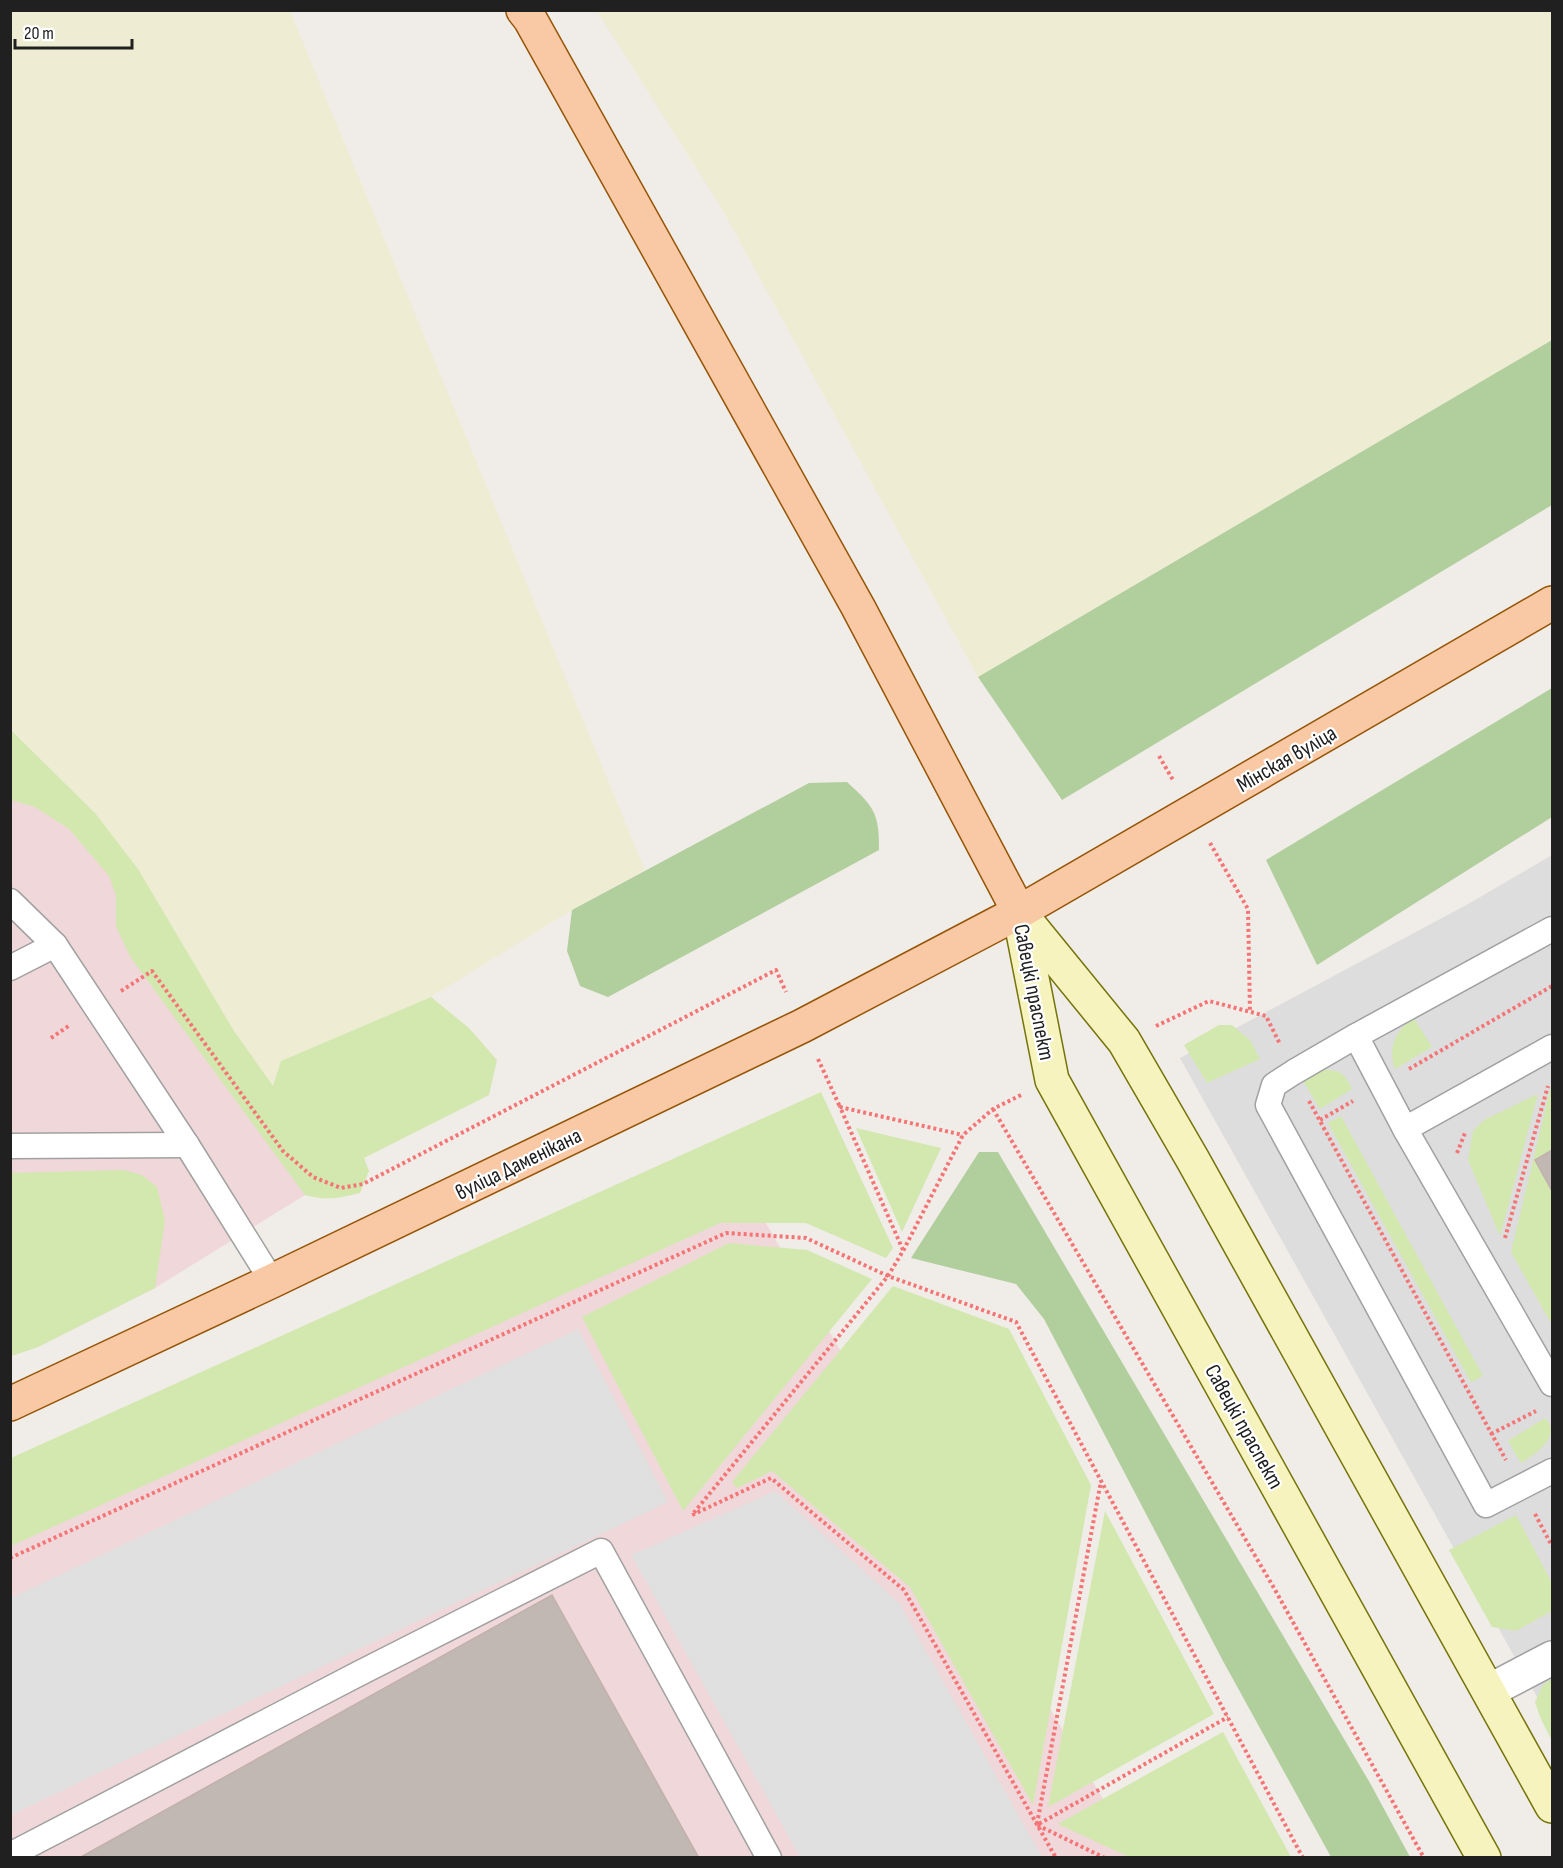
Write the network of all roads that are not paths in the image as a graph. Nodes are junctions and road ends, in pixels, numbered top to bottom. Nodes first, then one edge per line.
1 (523, 10) edge
2 (1552, 603) edge
3 (10, 900) edge
4 (1019, 912) junction
5 (1552, 929) edge
6 (54, 945) junction
7 (10, 968) edge
8 (1356, 1036) junction
9 (1552, 1047) edge
10 (1405, 1129) junction
11 (187, 1145) junction
12 (10, 1146) edge
13 (273, 1281) junction
14 (1552, 1384) edge
15 (10, 1404) edge
16 (1552, 1471) edge
17 (1552, 1658) edge
18 (1489, 1691) junction
19 (1552, 1806) edge
20 (10, 1855) edge
21 (769, 1857) edge
22 (1484, 1857) edge

1 - 4 main road
2 - 4 main road, Мінская вуліца
3 - 6 lane
4 - 13 main road, вуліца Даменікана
4 - 18 main road, Савецкі праспект
4 - 22 main road, Савецкі праспект
5 - 8 lane
6 - 7 lane
6 - 11 lane
8 - 10 lane
8 - 16 lane
9 - 10 lane
10 - 14 lane
11 - 12 lane
11 - 13 lane
13 - 15 main road, вуліца Даменікана
17 - 18 street
18 - 19 main road, Савецкі праспект
20 - 21 lane

